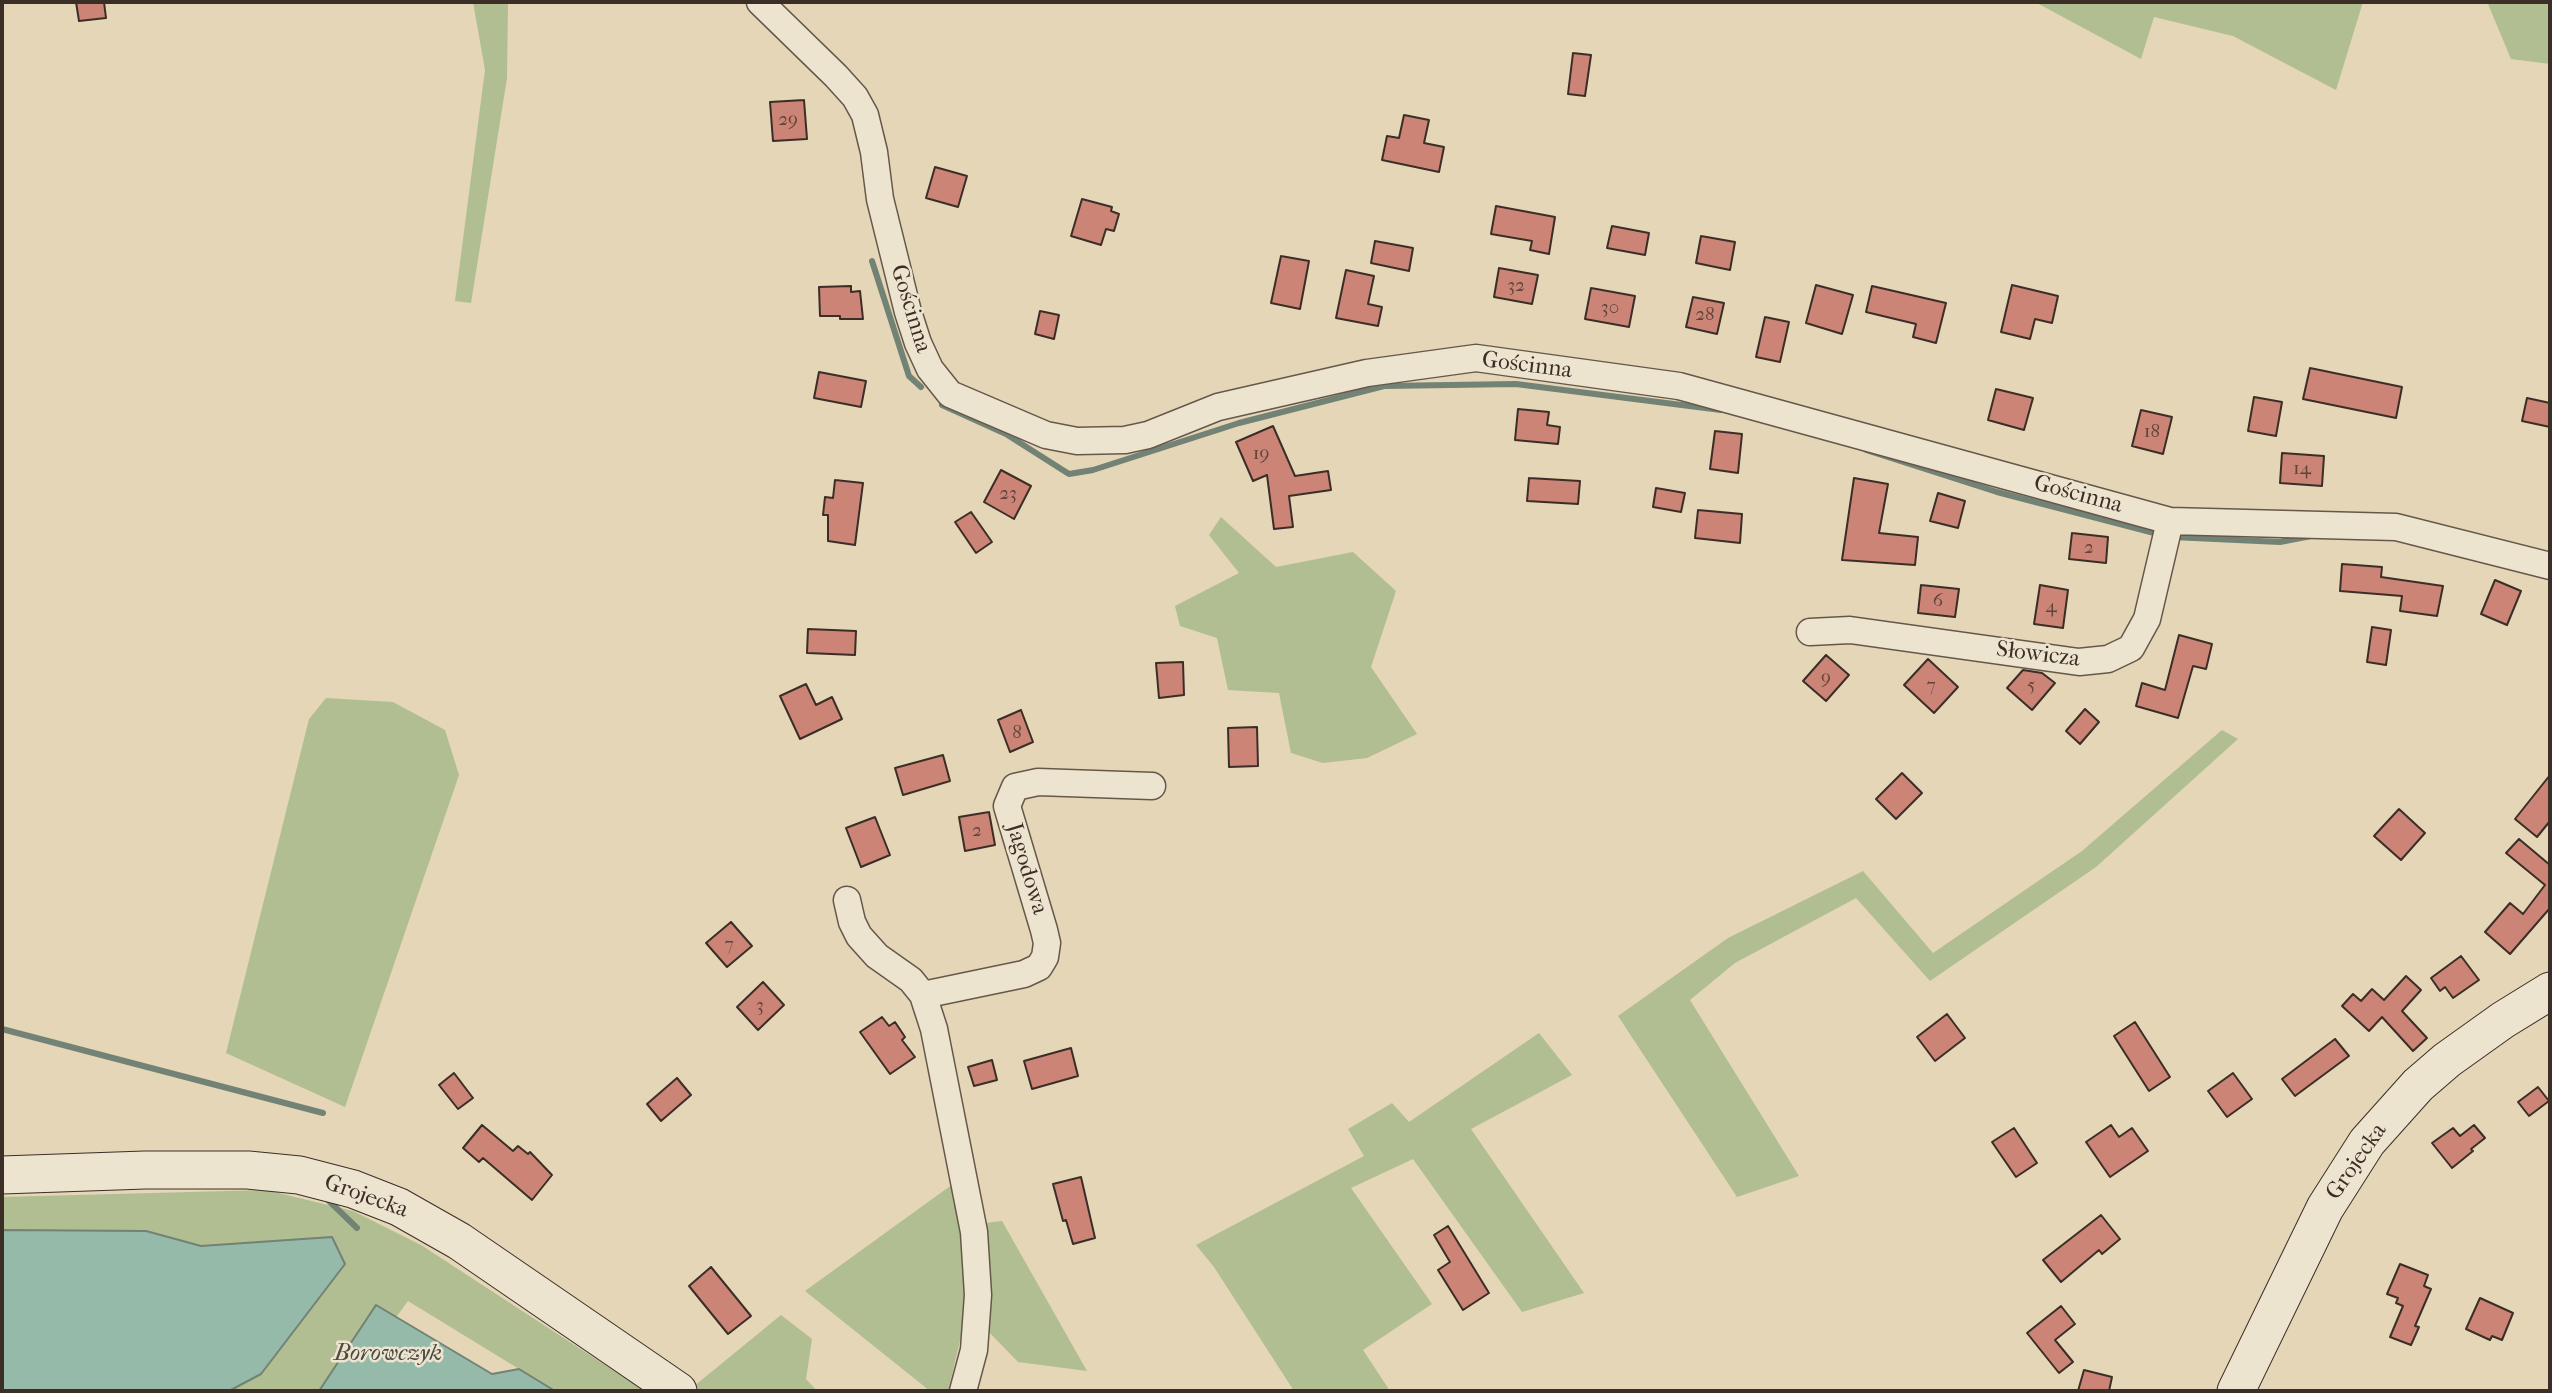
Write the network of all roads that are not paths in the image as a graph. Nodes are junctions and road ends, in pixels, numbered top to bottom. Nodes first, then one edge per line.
1 (760, 2) edge
2 (2170, 521) junction
3 (2550, 566) edge
4 (1810, 632) dead end
5 (1152, 786) dead end
6 (848, 900) dead end
7 (2550, 991) edge
8 (923, 995) junction
9 (2, 1175) edge
10 (678, 1391) edge
11 (963, 1391) edge
12 (2236, 1391) edge

1 - 2 street, Gościnna
2 - 3 street, Gościnna
2 - 4 street, Słowicza
5 - 8 street, Jagodowa
6 - 8 street
7 - 12 street, Grojecka
8 - 11 street
9 - 10 street, Grojecka

